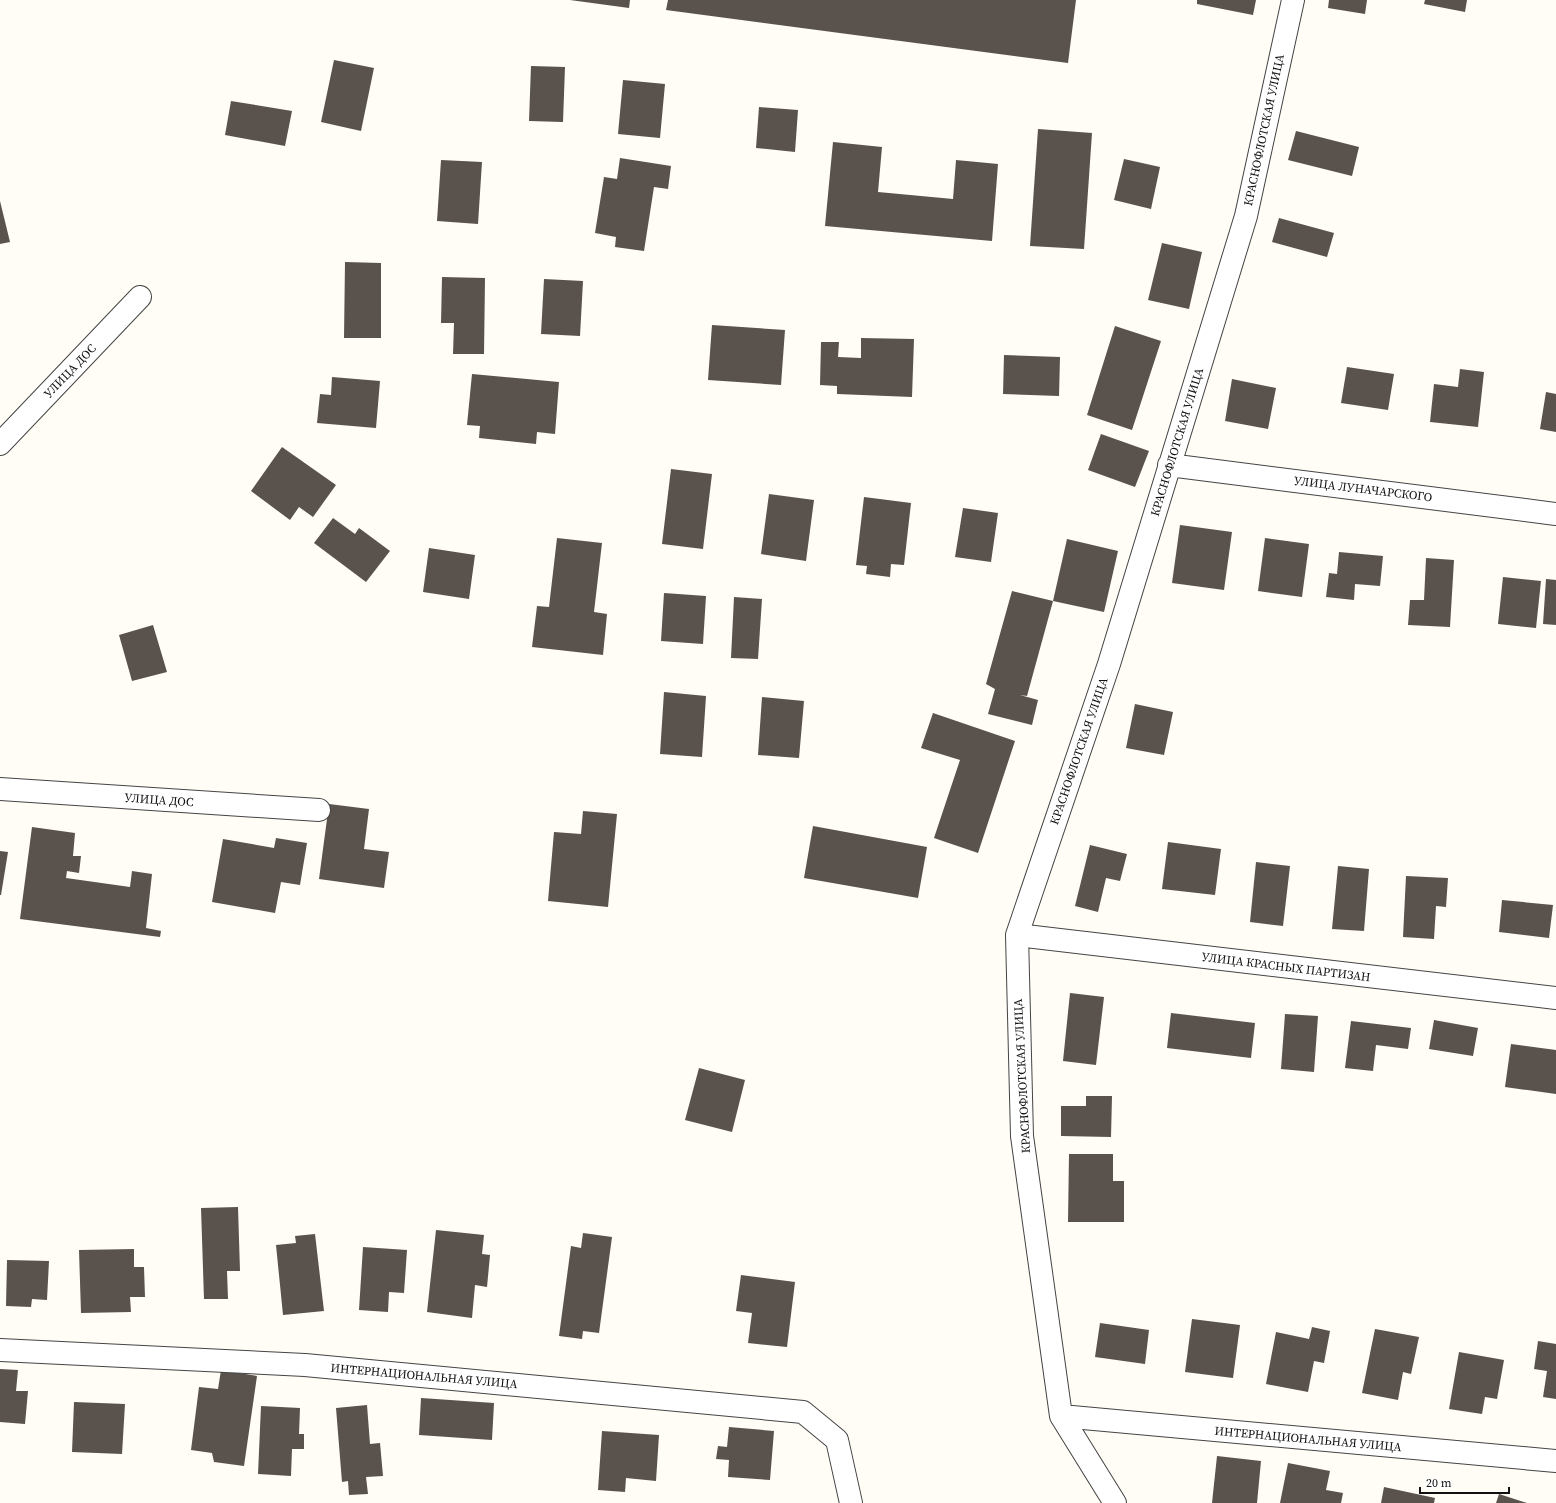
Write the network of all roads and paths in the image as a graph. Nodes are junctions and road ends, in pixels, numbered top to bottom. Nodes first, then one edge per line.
1 (1292, 0) edge
2 (140, 297) dead end
3 (0, 444) edge
4 (1169, 465) junction
5 (1556, 514) edge
6 (0, 789) edge
7 (319, 810) dead end
8 (1016, 935) junction
9 (1556, 998) edge
10 (0, 1350) edge
11 (1060, 1416) junction
12 (1556, 1461) edge
13 (851, 1503) edge
14 (1115, 1503) edge

1 - 4 street, КРАСНОФЛОТСКАЯ УЛИЦА
2 - 3 street, УЛИЦА ДОС
4 - 5 street, УЛИЦА ЛУНАЧАРСКОГО
4 - 8 street, КРАСНОФЛОТСКАЯ УЛИЦА
6 - 7 street, УЛИЦА ДОС
8 - 9 street, УЛИЦА КРАСНЫХ ПАРТИЗАН
8 - 11 street, КРАСНОФЛОТСКАЯ УЛИЦА
10 - 13 street, ИНТЕРНАЦИОНАЛЬНАЯ УЛИЦА
11 - 12 street, ИНТЕРНАЦИОНАЛЬНАЯ УЛИЦА
11 - 14 street, КРАСНОФЛОТСКАЯ УЛИЦА

